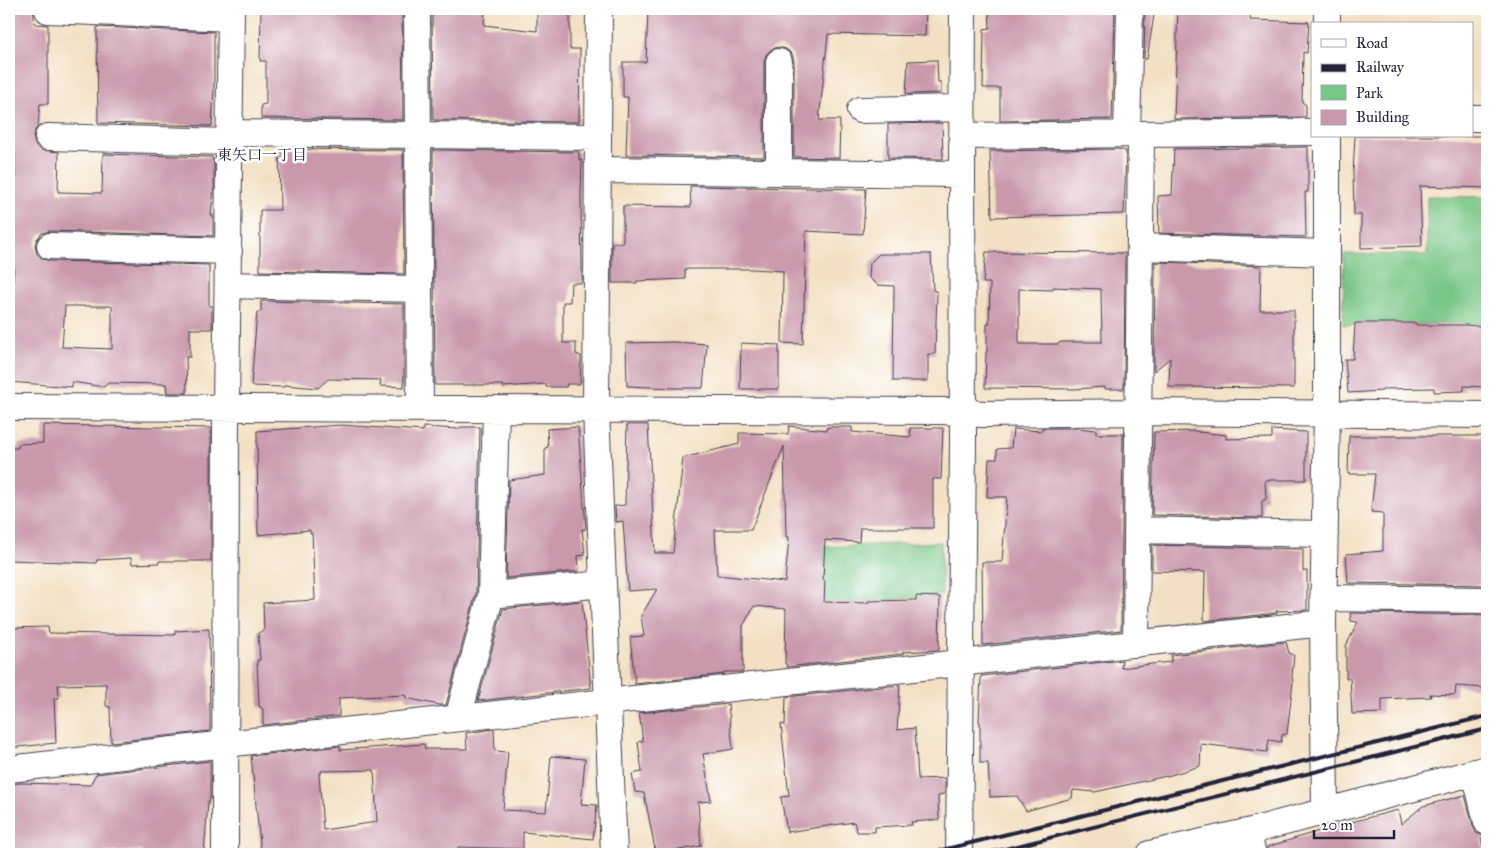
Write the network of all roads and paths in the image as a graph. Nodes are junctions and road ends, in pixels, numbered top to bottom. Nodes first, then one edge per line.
1 (417, 9) edge
2 (599, 9) edge
3 (963, 9) edge
4 (1130, 9) edge
5 (1327, 9) edge
6 (48, 10) dead end
7 (231, 13) edge
8 (1327, 22) edge
9 (779, 62) dead end
10 (962, 108) junction
11 (860, 110) dead end
12 (1474, 118) edge
13 (1487, 118) edge
14 (1311, 132) edge
15 (418, 134) junction
16 (1134, 134) junction
17 (962, 136) junction
18 (48, 137) dead end
19 (230, 137) junction
20 (598, 137) junction
21 (1327, 138) edge
22 (598, 170) junction
23 (779, 172) junction
24 (962, 174) junction
25 (50, 246) dead end
26 (1140, 247) junction
27 (228, 251) junction
28 (1326, 253) junction
29 (228, 285) junction
30 (419, 289) junction
31 (9, 407) edge
32 (226, 408) junction
33 (420, 408) junction
34 (496, 409) junction
35 (596, 410) junction
36 (963, 412) junction
37 (1138, 412) junction
38 (1327, 412) junction
39 (1487, 414) edge
40 (1138, 530) junction
41 (1325, 534) junction
42 (603, 584) junction
43 (491, 595) junction
44 (1487, 600) edge
45 (1323, 610) junction
46 (1136, 644) junction
47 (961, 663) junction
48 (608, 702) junction
49 (458, 718) junction
50 (225, 744) junction
51 (9, 769) edge
52 (1481, 771) edge
53 (1325, 811) junction
54 (1487, 822) edge
55 (1250, 843) edge
56 (225, 854) edge
57 (614, 854) edge
58 (958, 854) edge
59 (1150, 854) edge

1 - 15 street
2 - 20 street
3 - 10 street
4 - 16 street
5 - 8 street
6 - 7 street
7 - 19 street
9 - 23 street
10 - 11 street
10 - 17 street
12 - 13 street
14 - 16 street
15 - 19 street
15 - 20 street
15 - 30 street
16 - 17 street
16 - 26 street
17 - 24 street
18 - 19 street
19 - 27 street
20 - 22 street
21 - 28 street
22 - 23 street
22 - 35 street
23 - 24 street
24 - 36 street
25 - 27 street
26 - 28 street
26 - 37 street
27 - 29 street
28 - 38 street
29 - 30 street
29 - 32 street
30 - 33 street
31 - 32 street
32 - 33 street
32 - 50 street
33 - 34 street
34 - 35 street
34 - 43 street
35 - 36 street
35 - 42 street
36 - 37 street
36 - 47 street
37 - 38 street
37 - 40 street
38 - 39 street
38 - 41 street
40 - 41 street
40 - 46 street
41 - 45 street
42 - 43 street
42 - 48 street
43 - 49 street
44 - 45 street
45 - 46 street
45 - 53 street
46 - 47 street
47 - 48 street
47 - 58 street
48 - 49 street
48 - 57 street
49 - 50 street
50 - 51 street
50 - 56 street
52 - 53 street
52 - 54 street
53 - 55 street
55 - 59 street

